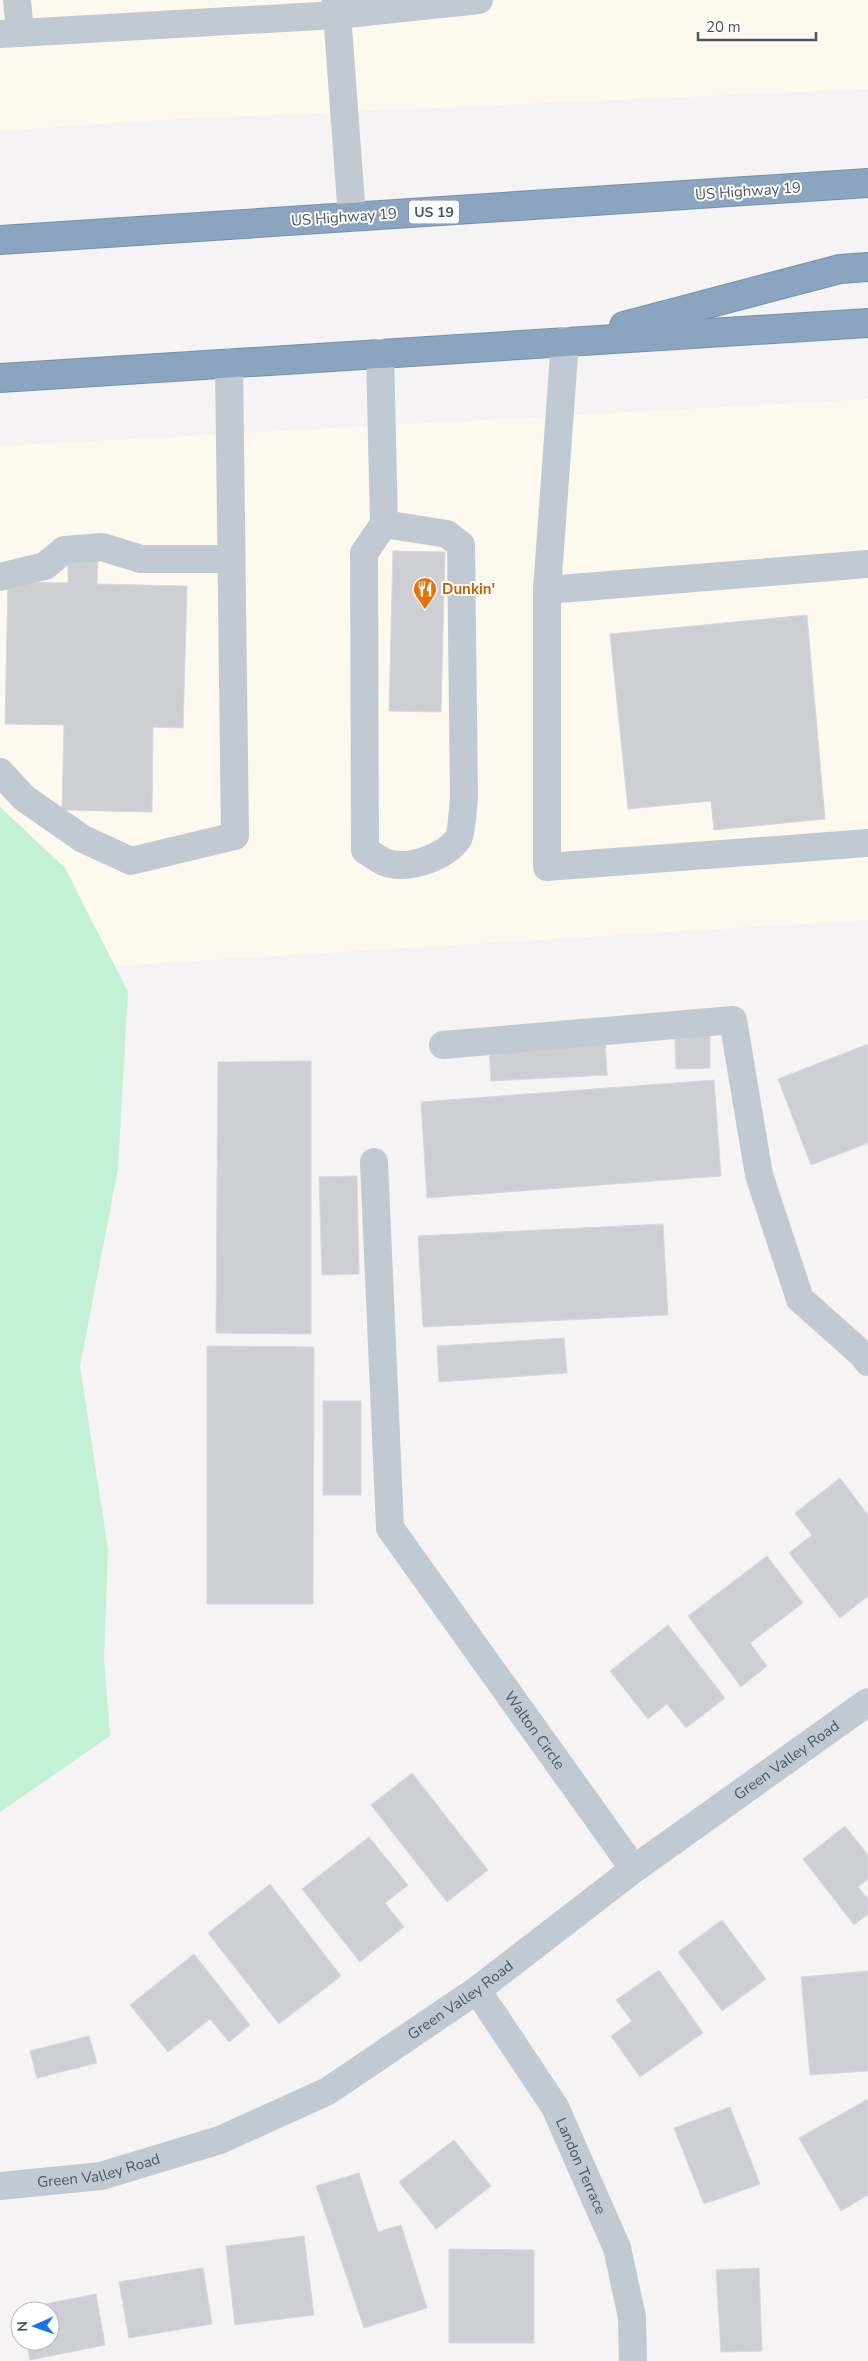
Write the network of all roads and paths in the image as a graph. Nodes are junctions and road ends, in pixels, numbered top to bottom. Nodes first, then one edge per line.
1 (17, 0) edge
2 (479, 0) edge
3 (336, 8) edge
4 (238, 10) edge
5 (10, 33) edge
6 (868, 182) edge
7 (352, 217) junction
8 (0, 240) edge
9 (868, 267) edge
10 (868, 323) edge
11 (565, 341) junction
12 (380, 353) junction
13 (229, 363) junction
14 (0, 378) edge
15 (384, 524) junction
16 (231, 559) junction
17 (868, 564) edge
18 (0, 577) edge
19 (547, 590) junction
20 (0, 772) edge
21 (868, 843) edge
22 (443, 1045) dead end
23 (374, 1162) dead end
24 (868, 1362) edge
25 (868, 1702) edge
26 (634, 1870) junction
27 (477, 1990) junction
28 (0, 2186) edge
29 (634, 2361) edge

1 - 5 street
2 - 3 street
3 - 4 street
3 - 7 street
4 - 5 street
6 - 7 highway, US Highway 19 / US 19
7 - 8 highway, US Highway 19 / US 19
9 - 11 highway
10 - 11 highway
11 - 12 highway
11 - 19 street
12 - 13 highway
12 - 15 street
13 - 14 highway
13 - 16 street
15 - 15 street
16 - 18 street
16 - 20 street
17 - 19 street
19 - 21 street
22 - 24 street
23 - 26 street, Walton Circle
25 - 26 street, Green Valley Road
26 - 27 street, Green Valley Road
27 - 28 street, Green Valley Road
27 - 29 street, Landon Terrace

